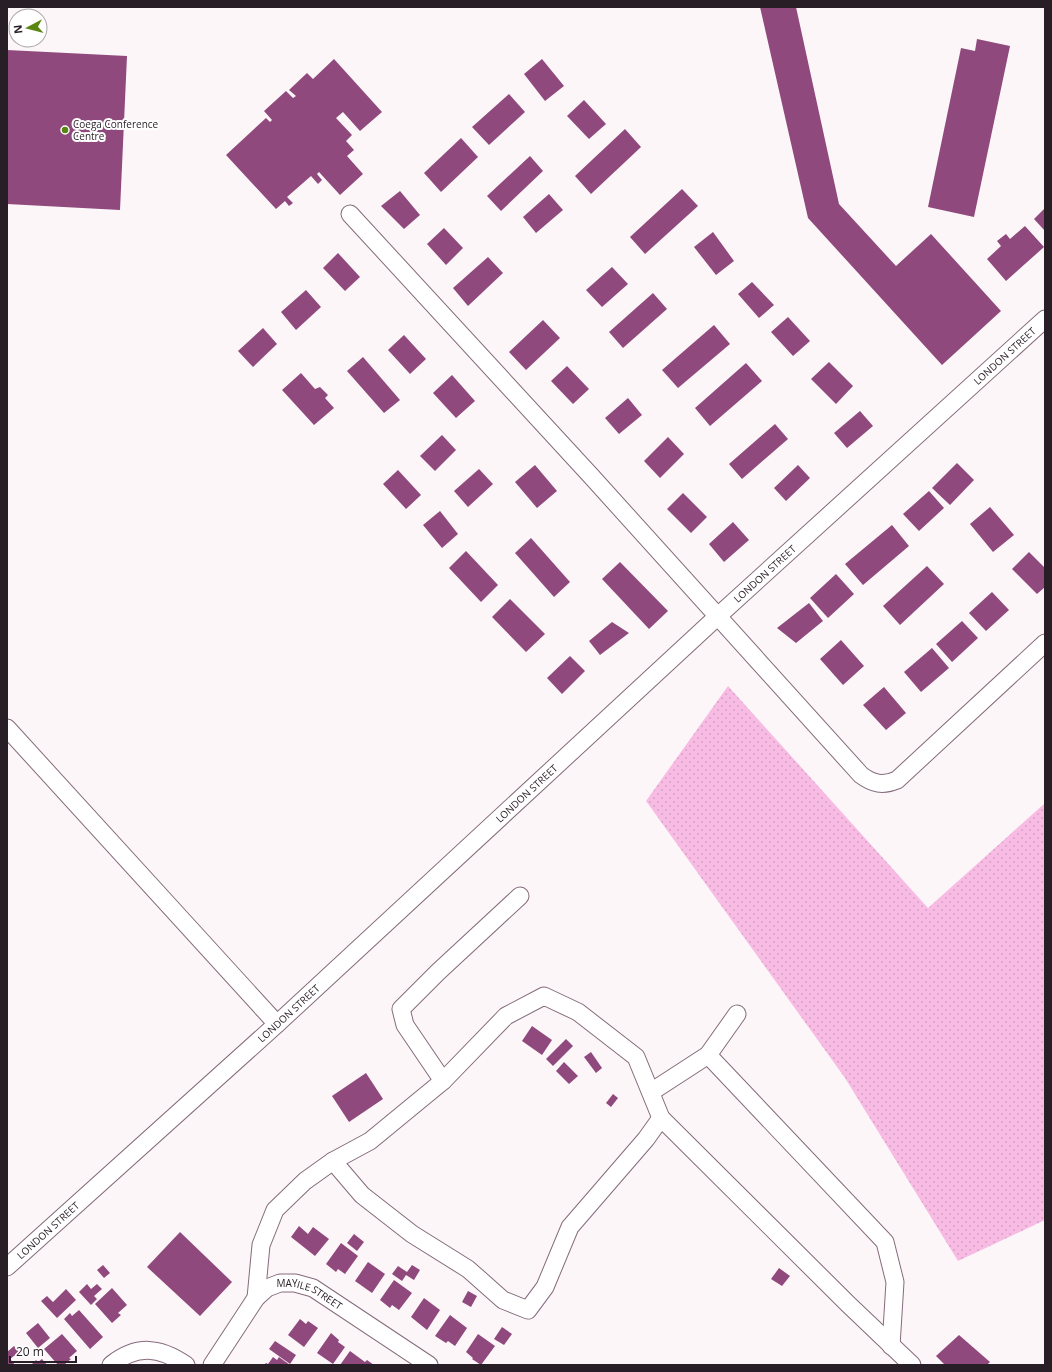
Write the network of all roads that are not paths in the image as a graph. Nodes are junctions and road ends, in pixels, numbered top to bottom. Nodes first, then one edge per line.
1 (350, 214) dead end
2 (1045, 319) edge
3 (718, 616) junction
4 (1045, 643) edge
5 (7, 728) edge
6 (520, 896) dead end
7 (737, 1014) dead end
8 (277, 1024) junction
9 (708, 1055) junction
10 (443, 1081) junction
11 (651, 1092) junction
12 (662, 1118) junction
13 (333, 1161) junction
14 (7, 1267) edge
15 (256, 1298) junction
16 (892, 1346) junction
17 (111, 1365) edge
18 (186, 1365) edge
19 (212, 1365) edge
20 (429, 1365) edge
21 (912, 1365) edge

1 - 3 street
2 - 3 street, LONDON STREET
3 - 4 street
3 - 8 street, LONDON STREET
5 - 8 street
6 - 10 street
7 - 9 street
8 - 14 street, LONDON STREET
9 - 11 street
9 - 16 street
10 - 11 street
10 - 13 street
11 - 12 street
12 - 13 street
12 - 16 street
13 - 15 street
15 - 19 street, MAYILE STREET
15 - 20 street, MAYILE STREET
16 - 21 street
17 - 18 street

